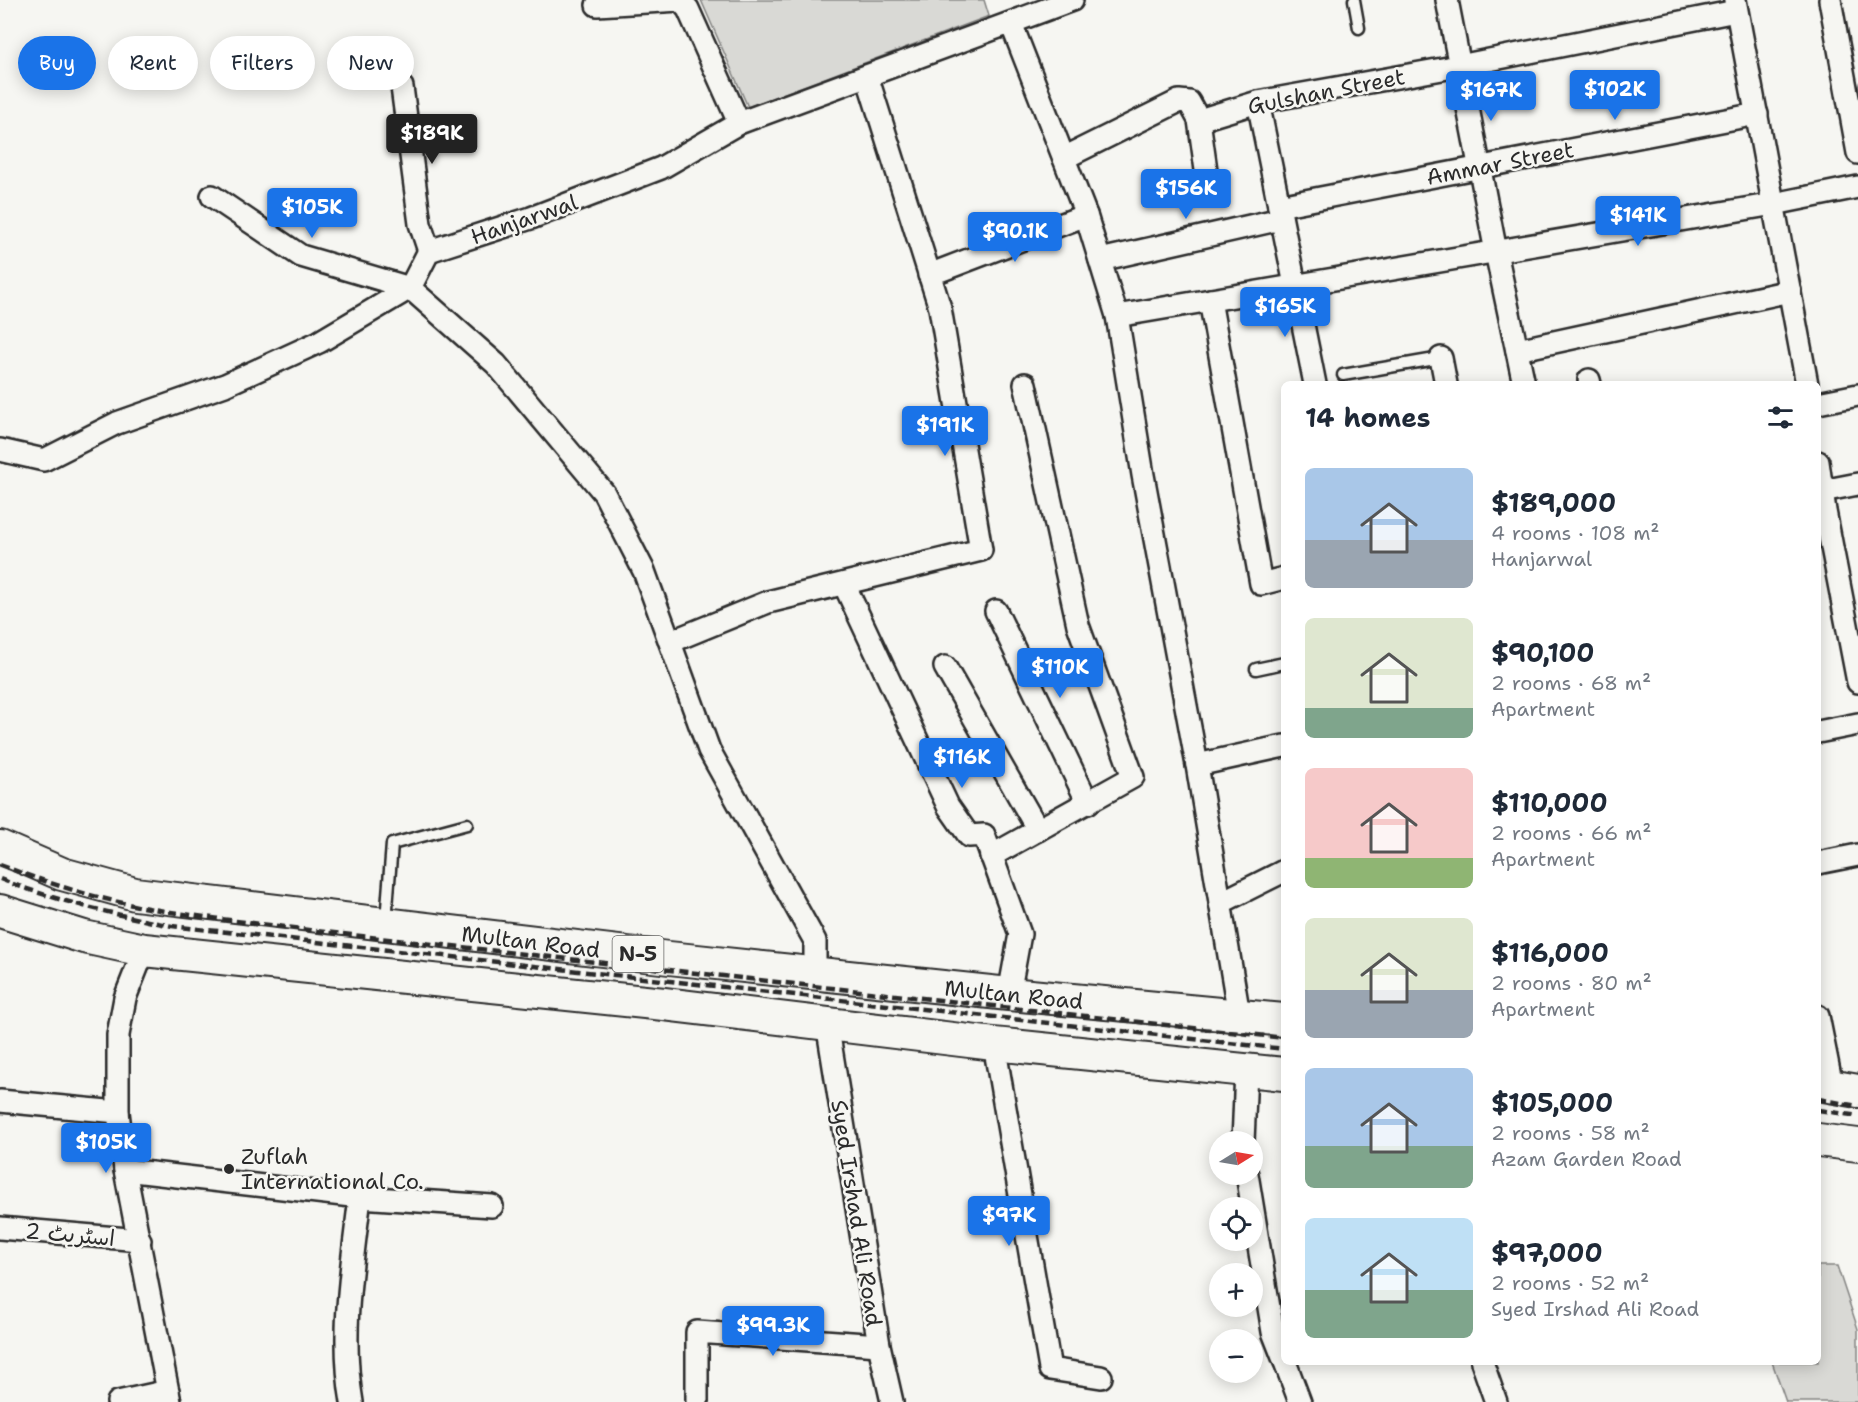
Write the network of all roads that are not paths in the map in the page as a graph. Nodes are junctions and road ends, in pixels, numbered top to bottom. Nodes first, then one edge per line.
1 (1072, 0) edge
2 (1354, 0) edge
3 (1447, 0) edge
4 (1830, 0) edge
5 (597, 5) dead end
6 (1736, 5) edge
7 (1011, 23) junction
8 (1359, 28) dead end
9 (1459, 66) junction
10 (867, 76) junction
11 (402, 90) edge
12 (1258, 102) junction
13 (1756, 114) junction
14 (1199, 120) junction
15 (739, 123) junction
16 (1858, 153) edge
17 (1064, 158) junction
18 (1480, 167) junction
19 (1206, 170) dead end
20 (1858, 187) edge
21 (213, 196) dead end
22 (1774, 204) junction
23 (1280, 212) junction
24 (1086, 215) junction
25 (429, 251) junction
26 (1496, 252) junction
27 (1100, 260) junction
28 (929, 276) junction
29 (1294, 285) junction
30 (410, 288) junction
31 (1790, 291) junction
32 (1210, 300) junction
33 (1117, 316) junction
34 (1517, 350) junction
35 (1441, 358) joint
36 (1343, 375) dead end
37 (1314, 381) edge
38 (1445, 381) edge
39 (1523, 381) edge
40 (1806, 381) edge
41 (1025, 384) dead end
42 (1858, 395) edge
43 (1821, 402) edge
44 (0, 450) edge
45 (1858, 484) edge
46 (1821, 504) edge
47 (1281, 579) edge
48 (844, 584) junction
49 (996, 611) dead end
50 (1853, 629) edge
51 (670, 642) junction
52 (1281, 664) edge
53 (945, 667) dead end
54 (1256, 669) dead end
55 (1858, 682) edge
56 (1858, 724) edge
57 (1821, 731) edge
58 (1281, 747) edge
59 (1197, 765) junction
60 (1088, 803) junction
61 (467, 824) dead end
62 (1038, 830) junction
63 (0, 847) edge
64 (1858, 855) edge
65 (991, 856) junction
66 (1821, 862) edge
67 (1281, 872) edge
68 (1220, 903) junction
69 (0, 911) edge
70 (386, 924) junction
71 (144, 950) junction
72 (669, 958) junction
73 (815, 974) junction
74 (1009, 994) junction
75 (664, 1004) junction
76 (1239, 1015) junction
77 (1281, 1020) edge
78 (827, 1023) junction
79 (1821, 1028) edge
80 (994, 1044) junction
81 (1246, 1070) junction
82 (1281, 1074) edge
83 (1836, 1087) edge
84 (0, 1101) edge
85 (118, 1112) junction
86 (1243, 1131) edge
87 (1821, 1140) edge
88 (1858, 1145) edge
89 (125, 1170) junction
90 (1249, 1185) edge
91 (360, 1197) junction
92 (492, 1206) dead end
93 (0, 1228) edge
94 (140, 1239) junction
95 (879, 1345) junction
96 (1281, 1353) edge
97 (1286, 1365) edge
98 (1483, 1365) edge
99 (1101, 1377) dead end
100 (169, 1396) edge
101 (118, 1402) edge
102 (352, 1402) edge
103 (698, 1402) edge
104 (892, 1402) edge
105 (1300, 1402) edge
106 (1496, 1402) edge

1 - 7 street, Hanjarwal
2 - 8 lane
3 - 9 street
4 - 16 street
5 - 15 street
6 - 9 street, Gulshan Street
6 - 13 street
7 - 10 street, Hanjarwal
7 - 17 street
9 - 12 street, Gulshan Street
9 - 18 street
10 - 15 street, Hanjarwal
10 - 28 street
11 - 25 street
12 - 14 street, Gulshan Street
12 - 23 street
13 - 18 street, Ammar Street
13 - 22 street
14 - 17 street
14 - 19 street
15 - 25 street, Hanjarwal
17 - 24 street
18 - 23 street, Ammar Street
18 - 26 street
20 - 22 street
21 - 30 street
22 - 26 street
22 - 31 street
23 - 27 street, Ammar Street
23 - 29 street
24 - 27 street
24 - 28 street
25 - 30 street
26 - 29 street
26 - 34 street
27 - 33 street
28 - 48 street
29 - 32 street
29 - 37 street
30 - 44 street
30 - 51 street
31 - 34 street
31 - 40 street
32 - 33 street
32 - 47 street
33 - 59 street
34 - 39 street
35 - 36 lane
35 - 38 street
41 - 60 street
42 - 43 street
45 - 46 street
46 - 50 street
48 - 51 street
48 - 65 street
49 - 60 street
50 - 55 street
51 - 73 street
52 - 54 lane
53 - 62 street
56 - 57 street
58 - 59 street
59 - 68 street
60 - 62 street
61 - 70 lane
62 - 65 street
63 - 70 main road, Multan Road / N-5
64 - 66 street
65 - 74 street
67 - 68 street
68 - 76 street
69 - 71 main road, Multan Road / N-5
70 - 72 main road, Multan Road / N-5
71 - 75 main road, Multan Road / N-5
71 - 85 street
72 - 73 main road, Multan Road / N-5
72 - 75 main road
73 - 74 main road, Multan Road / N-5
74 - 76 main road, Multan Road / N-5
75 - 78 main road, Multan Road / N-5
76 - 77 main road, Multan Road / N-5
78 - 80 main road, Multan Road / N-5
78 - 95 street, Syed Irshad Ali Road
79 - 83 street
80 - 81 main road, Multan Road / N-5
80 - 99 street
81 - 82 main road, Multan Road / N-5
81 - 86 street
84 - 85 street
85 - 89 street
87 - 88 main road
89 - 91 street
89 - 94 street
90 - 96 street
91 - 92 street
91 - 102 street
93 - 94 street, اسٹریٹ 2
94 - 100 street
95 - 103 street
95 - 104 street, Syed Irshad Ali Road
97 - 105 street
98 - 106 street
100 - 101 street

